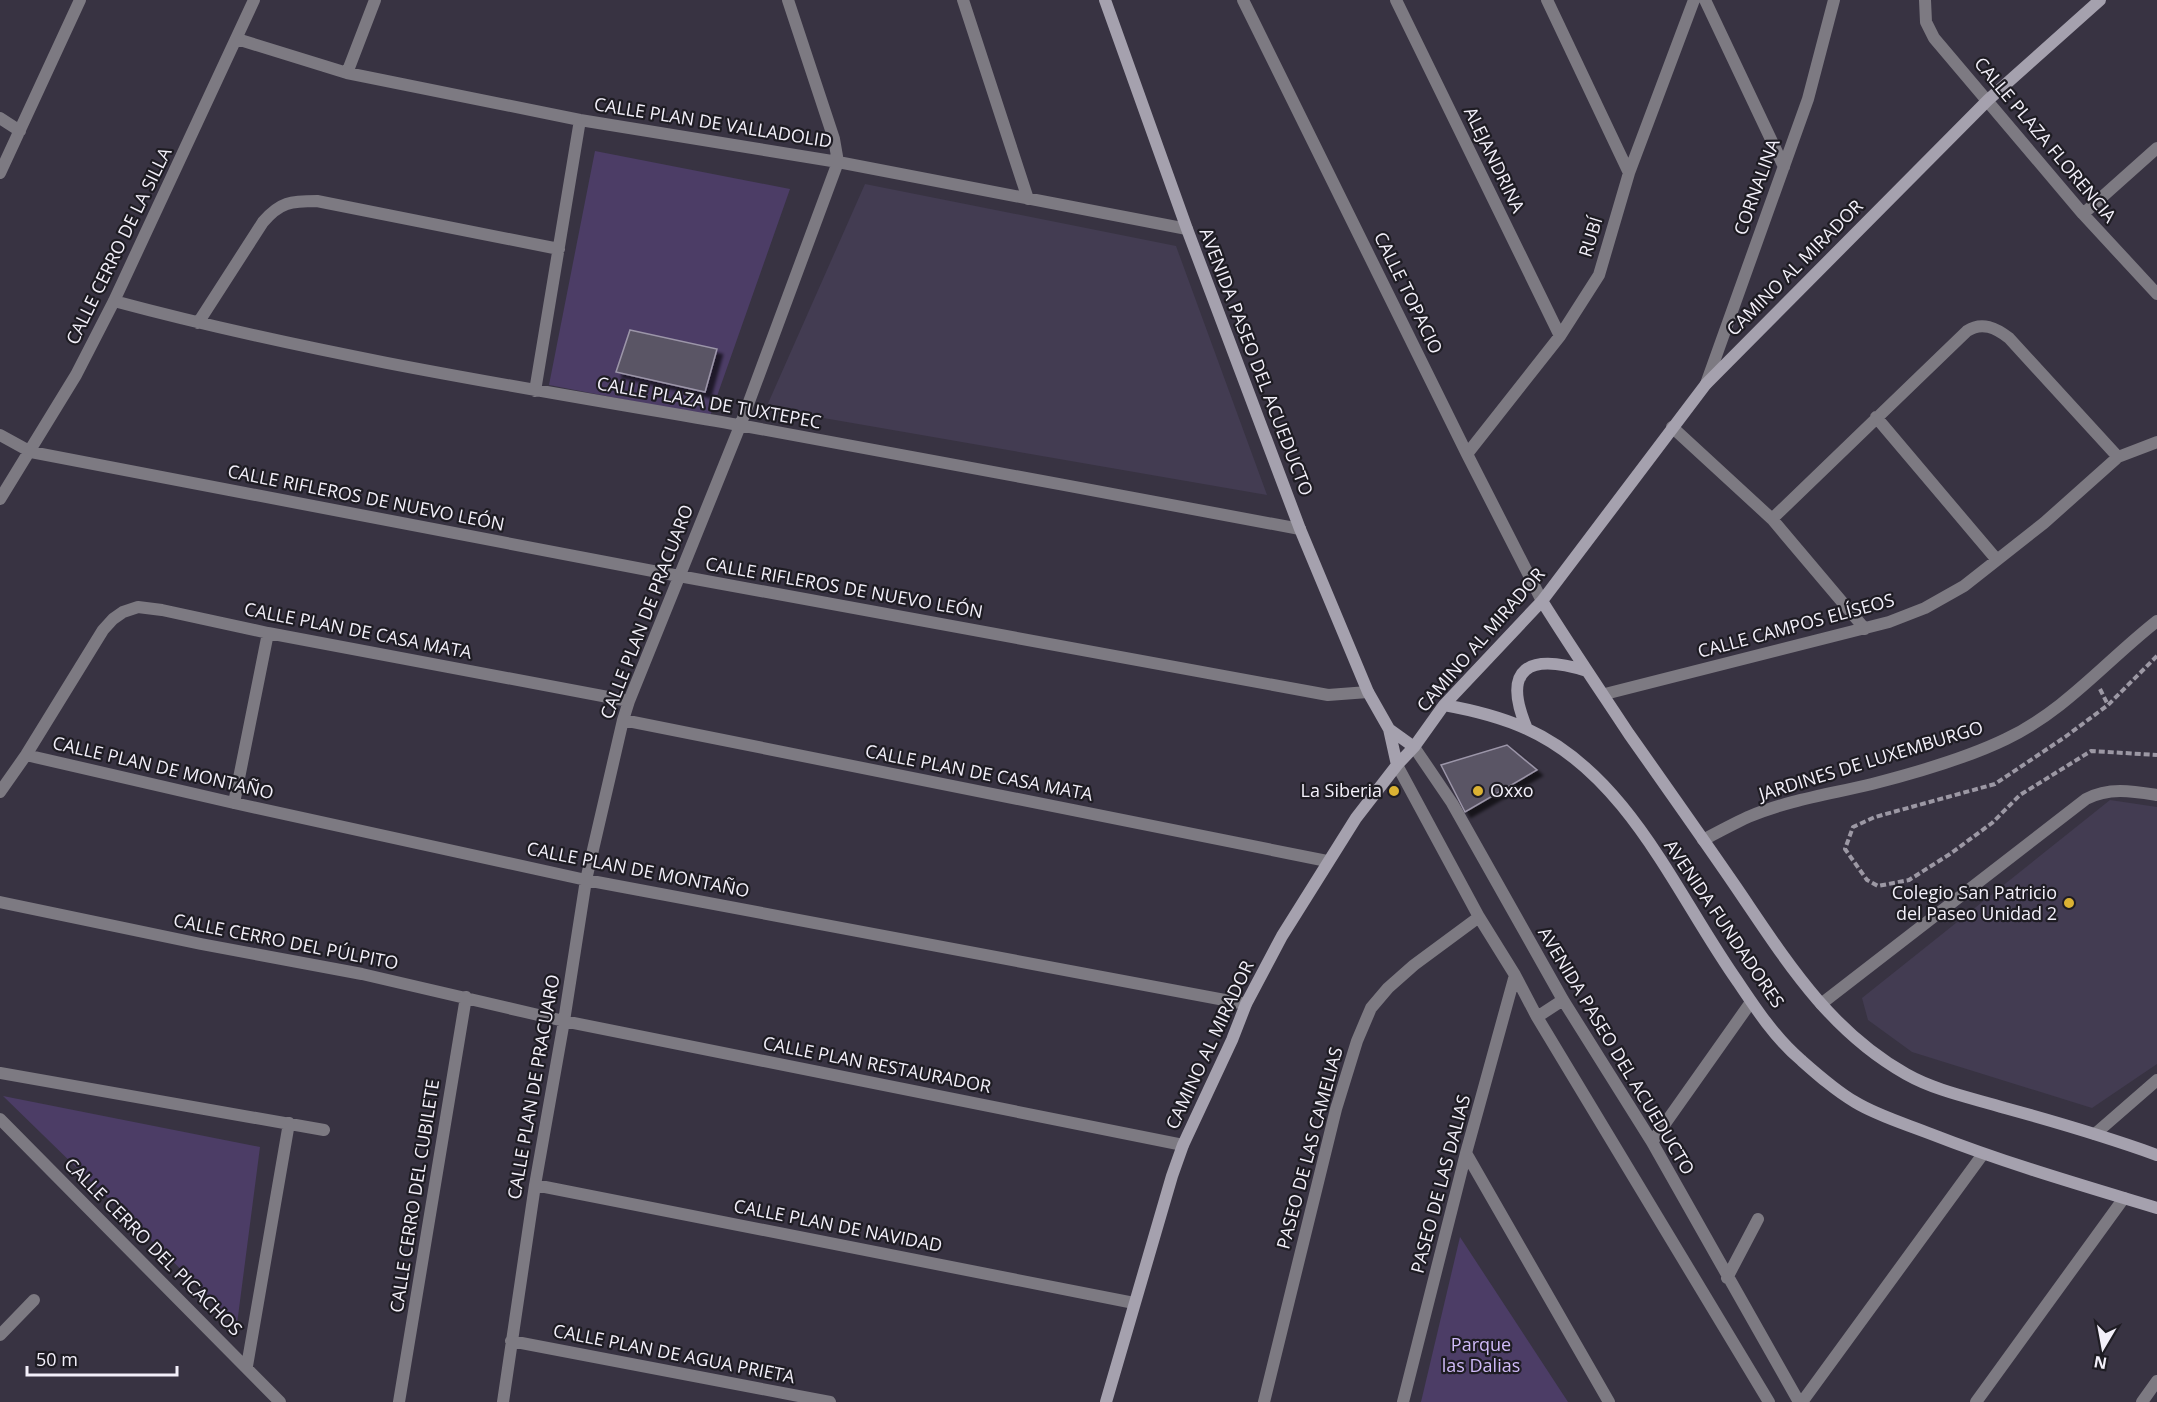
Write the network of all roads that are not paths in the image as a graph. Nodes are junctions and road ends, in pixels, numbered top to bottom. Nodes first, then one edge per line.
1 (80, 0) edge
2 (254, 0) edge
3 (375, 0) edge
4 (789, 0) edge
5 (963, 0) edge
6 (1105, 0) edge
7 (1243, 0) edge
8 (1396, 0) edge
9 (1547, 0) edge
10 (1694, 0) edge
11 (1705, 0) edge
12 (1834, 0) edge
13 (1925, 0) edge
14 (2100, 0) edge
15 (237, 39) junction
16 (347, 73) junction
17 (1988, 100) junction
18 (0, 118) edge
19 (580, 120) junction
20 (20, 131) junction
21 (2157, 148) edge
22 (838, 162) junction
23 (1784, 167) junction
24 (0, 172) edge
25 (1629, 173) junction
26 (1028, 199) junction
27 (2083, 214) junction
28 (1187, 229) junction
29 (559, 249) junction
30 (2157, 294) edge
31 (114, 301) junction
32 (198, 323) junction
33 (1560, 336) junction
34 (1706, 384) junction
35 (535, 391) junction
36 (1876, 417) junction
37 (740, 426) junction
38 (1672, 427) junction
39 (0, 435) edge
40 (2157, 442) edge
41 (31, 452) junction
42 (1467, 454) junction
43 (2118, 457) junction
44 (0, 499) edge
45 (1772, 519) junction
46 (1300, 529) junction
47 (1996, 560) junction
48 (679, 576) junction
49 (1542, 601) junction
50 (2157, 621) edge
51 (1865, 628) junction
52 (268, 633) junction
53 (1587, 672) junction
54 (1368, 692) junction
55 (1605, 694) junction
56 (629, 701) junction
57 (1444, 705) junction
58 (623, 720) junction
59 (1389, 729) junction
60 (1527, 729) junction
61 (1414, 747) junction
62 (26, 755) junction
63 (1397, 765) junction
64 (0, 792) edge
65 (2157, 795) edge
66 (234, 803) junction
67 (1703, 840) junction
68 (1327, 861) junction
69 (586, 880) junction
70 (0, 902) edge
71 (1479, 917) junction
72 (1515, 975) junction
73 (466, 997) junction
74 (1563, 1000) junction
75 (1751, 1002) junction
76 (1246, 1004) junction
77 (1821, 1004) junction
78 (1537, 1017) junction
79 (564, 1021) junction
80 (0, 1073) edge
81 (2157, 1080) edge
82 (0, 1119) edge
83 (289, 1123) junction
84 (324, 1130) dead end
85 (2095, 1134) junction
86 (1652, 1142) junction
87 (1183, 1144) junction
88 (1466, 1154) junction
89 (1983, 1155) junction
90 (2157, 1155) edge
91 (535, 1185) junction
92 (2124, 1198) junction
93 (2157, 1208) edge
94 (1758, 1219) dead end
95 (1727, 1278) junction
96 (34, 1300) dead end
97 (1134, 1303) junction
98 (0, 1335) edge
99 (511, 1341) junction
100 (247, 1366) junction
101 (2157, 1381) edge
102 (280, 1402) edge
103 (399, 1402) edge
104 (503, 1402) edge
105 (830, 1402) edge
106 (1106, 1402) edge
107 (1264, 1402) edge
108 (1403, 1402) edge
109 (1609, 1402) edge
110 (1769, 1402) edge
111 (1801, 1402) edge
112 (1976, 1402) edge
113 (2142, 1402) edge

1 - 20 street
2 - 15 street, CALLE CERRO DE LA SILLA
3 - 16 street
4 - 22 street
5 - 26 street
6 - 28 main road, AVENIDA PASEO DEL ACUEDUCTO
7 - 42 street, CALLE TOPACIO
8 - 33 street, ALEJANDRINA
9 - 25 street
10 - 25 street, RUBÍ
11 - 23 street
12 - 23 street, CORNALINA
13 - 17 street, CALLE PLAZA FLORENCIA
14 - 17 main road, CAMINO AL MIRADOR
15 - 16 street, CALLE PLAN DE VALLADOLID
15 - 31 street, CALLE CERRO DE LA SILLA
16 - 19 street, CALLE PLAN DE VALLADOLID
17 - 27 street, CALLE PLAZA FLORENCIA
17 - 34 main road, CAMINO AL MIRADOR
18 - 20 street
19 - 22 street, CALLE PLAN DE VALLADOLID
19 - 29 street
20 - 24 street
21 - 27 street
22 - 26 street, CALLE PLAN DE VALLADOLID
22 - 37 street, CALLE PLAN DE PRACUARO
23 - 34 street, CORNALINA
25 - 33 street, RUBÍ
26 - 28 street, CALLE PLAN DE VALLADOLID
27 - 30 street, CALLE PLAZA FLORENCIA
28 - 46 main road, AVENIDA PASEO DEL ACUEDUCTO
29 - 32 street
29 - 35 street
31 - 32 street, CALLE PLAZA DE TUXTEPEC
31 - 41 street, CALLE CERRO DE LA SILLA
32 - 35 street, CALLE PLAZA DE TUXTEPEC
33 - 42 street, RUBÍ
34 - 38 main road, CAMINO AL MIRADOR
35 - 37 street, CALLE PLAZA DE TUXTEPEC
36 - 43 street
36 - 45 street
36 - 47 street
37 - 46 street, CALLE PLAZA DE TUXTEPEC
37 - 48 street, CALLE PLAN DE PRACUARO
38 - 45 street
38 - 49 main road, CAMINO AL MIRADOR
39 - 41 street, CALLE RIFLEROS DE NUEVO LEÓN
40 - 43 street, CALLE CAMPOS ELÍSEOS
41 - 44 street, CALLE CERRO DE LA SILLA
41 - 48 street, CALLE RIFLEROS DE NUEVO LEÓN
42 - 49 street, CALLE TOPACIO
43 - 47 street, CALLE CAMPOS ELÍSEOS
45 - 51 street
46 - 54 main road, AVENIDA PASEO DEL ACUEDUCTO
47 - 51 street, CALLE CAMPOS ELÍSEOS
48 - 54 street, CALLE RIFLEROS DE NUEVO LEÓN
48 - 56 street, CALLE PLAN DE PRACUARO
49 - 53 main road, AVENIDA FUNDADORES
49 - 57 main road, CAMINO AL MIRADOR
50 - 67 street, JARDINES DE LUXEMBURGO
51 - 55 street, CALLE CAMPOS ELÍSEOS
52 - 56 street, CALLE PLAN DE CASA MATA
52 - 62 street, CALLE PLAN DE CASA MATA
52 - 66 street
53 - 55 main road, AVENIDA FUNDADORES
53 - 60 main road
54 - 59 main road, AVENIDA PASEO DEL ACUEDUCTO
55 - 67 main road, AVENIDA FUNDADORES
56 - 58 street, CALLE PLAN DE PRACUARO
57 - 60 main road, AVENIDA FUNDADORES
57 - 61 main road, CAMINO AL MIRADOR
58 - 68 street, CALLE PLAN DE CASA MATA
58 - 69 street, CALLE PLAN DE PRACUARO
59 - 61 main road, AVENIDA PASEO DEL ACUEDUCTO
59 - 63 main road, AVENIDA PASEO DEL ACUEDUCTO
60 - 75 main road, AVENIDA FUNDADORES
61 - 63 main road, CAMINO AL MIRADOR
61 - 74 street, AVENIDA PASEO DEL ACUEDUCTO
62 - 64 street, CALLE PLAN DE CASA MATA
62 - 66 street, CALLE PLAN DE MONTAÑO
63 - 68 main road, CAMINO AL MIRADOR
63 - 71 street, AVENIDA PASEO DEL ACUEDUCTO
65 - 77 street
66 - 69 street, CALLE PLAN DE MONTAÑO
67 - 77 main road, AVENIDA FUNDADORES
68 - 76 main road, CAMINO AL MIRADOR
69 - 76 street, CALLE PLAN DE MONTAÑO
69 - 79 street, CALLE PLAN DE PRACUARO
70 - 73 street, CALLE CERRO DEL PÚLPITO
71 - 72 street, AVENIDA PASEO DEL ACUEDUCTO
71 - 107 street, PASEO DE LAS CAMELIAS
72 - 78 street, AVENIDA PASEO DEL ACUEDUCTO
72 - 88 street, PASEO DE LAS DALIAS
73 - 79 street, CALLE CERRO DEL PÚLPITO
73 - 103 street, CALLE CERRO DEL CUBILETE
74 - 78 street
74 - 86 street, AVENIDA PASEO DEL ACUEDUCTO
75 - 86 street
75 - 89 main road, AVENIDA FUNDADORES
76 - 87 main road, CAMINO AL MIRADOR
77 - 85 main road, AVENIDA FUNDADORES
78 - 110 street, AVENIDA PASEO DEL ACUEDUCTO
79 - 87 street, CALLE PLAN RESTAURADOR
79 - 91 street, CALLE PLAN DE PRACUARO
80 - 83 street
81 - 85 street
82 - 100 street, CALLE CERRO DEL PICACHOS
83 - 84 street
83 - 100 street
85 - 90 main road, AVENIDA FUNDADORES
86 - 95 street, AVENIDA PASEO DEL ACUEDUCTO
87 - 97 main road, CAMINO AL MIRADOR
88 - 108 street, PASEO DE LAS DALIAS
88 - 109 street
89 - 92 main road, AVENIDA FUNDADORES
89 - 111 street
91 - 97 street, CALLE PLAN DE NAVIDAD
91 - 99 street, CALLE PLAN DE PRACUARO
92 - 93 main road, AVENIDA FUNDADORES
92 - 112 street
94 - 95 street
95 - 111 street, AVENIDA PASEO DEL ACUEDUCTO
96 - 98 street
97 - 106 main road, CAMINO AL MIRADOR
99 - 104 street, CALLE PLAN DE PRACUARO
99 - 105 street, CALLE PLAN DE AGUA PRIETA
100 - 102 street, CALLE CERRO DEL PICACHOS
101 - 113 street

